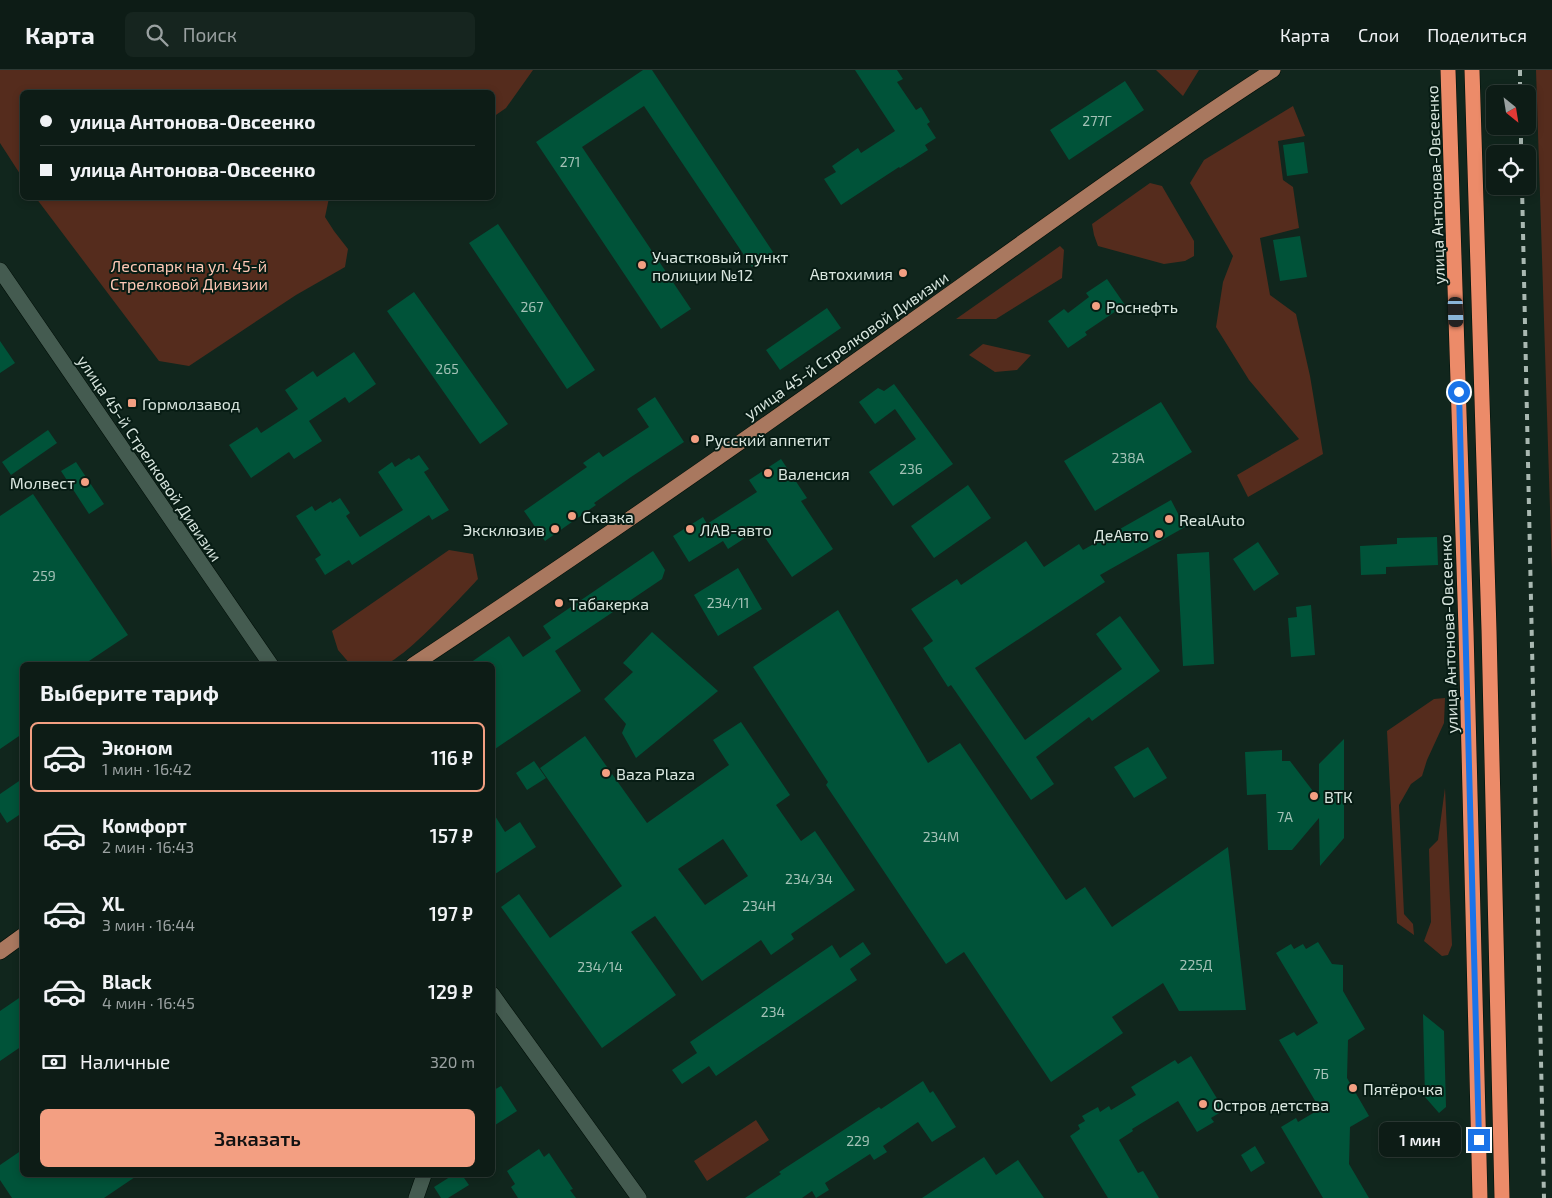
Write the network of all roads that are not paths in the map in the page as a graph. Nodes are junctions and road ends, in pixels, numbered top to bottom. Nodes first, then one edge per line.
1 (1273, 70) edge
2 (1448, 70) edge
3 (1472, 70) edge
4 (1254, 76) edge
5 (0, 270) edge
6 (269, 662) edge
7 (418, 662) edge
8 (20, 937) edge
9 (0, 952) edge
10 (495, 998) edge
11 (423, 1177) edge
12 (416, 1198) edge
13 (639, 1198) edge
14 (1480, 1198) edge
15 (1502, 1198) edge

1 - 4 main road, улица 45-й Стрелковой Дивизии
2 - 14 highway, улица Антонова-Овсеенко
3 - 15 highway
4 - 7 main road, улица 45-й Стрелковой Дивизии
5 - 6 street, улица 45-й Стрелковой Дивизии
8 - 9 main road
10 - 13 street
11 - 12 street

